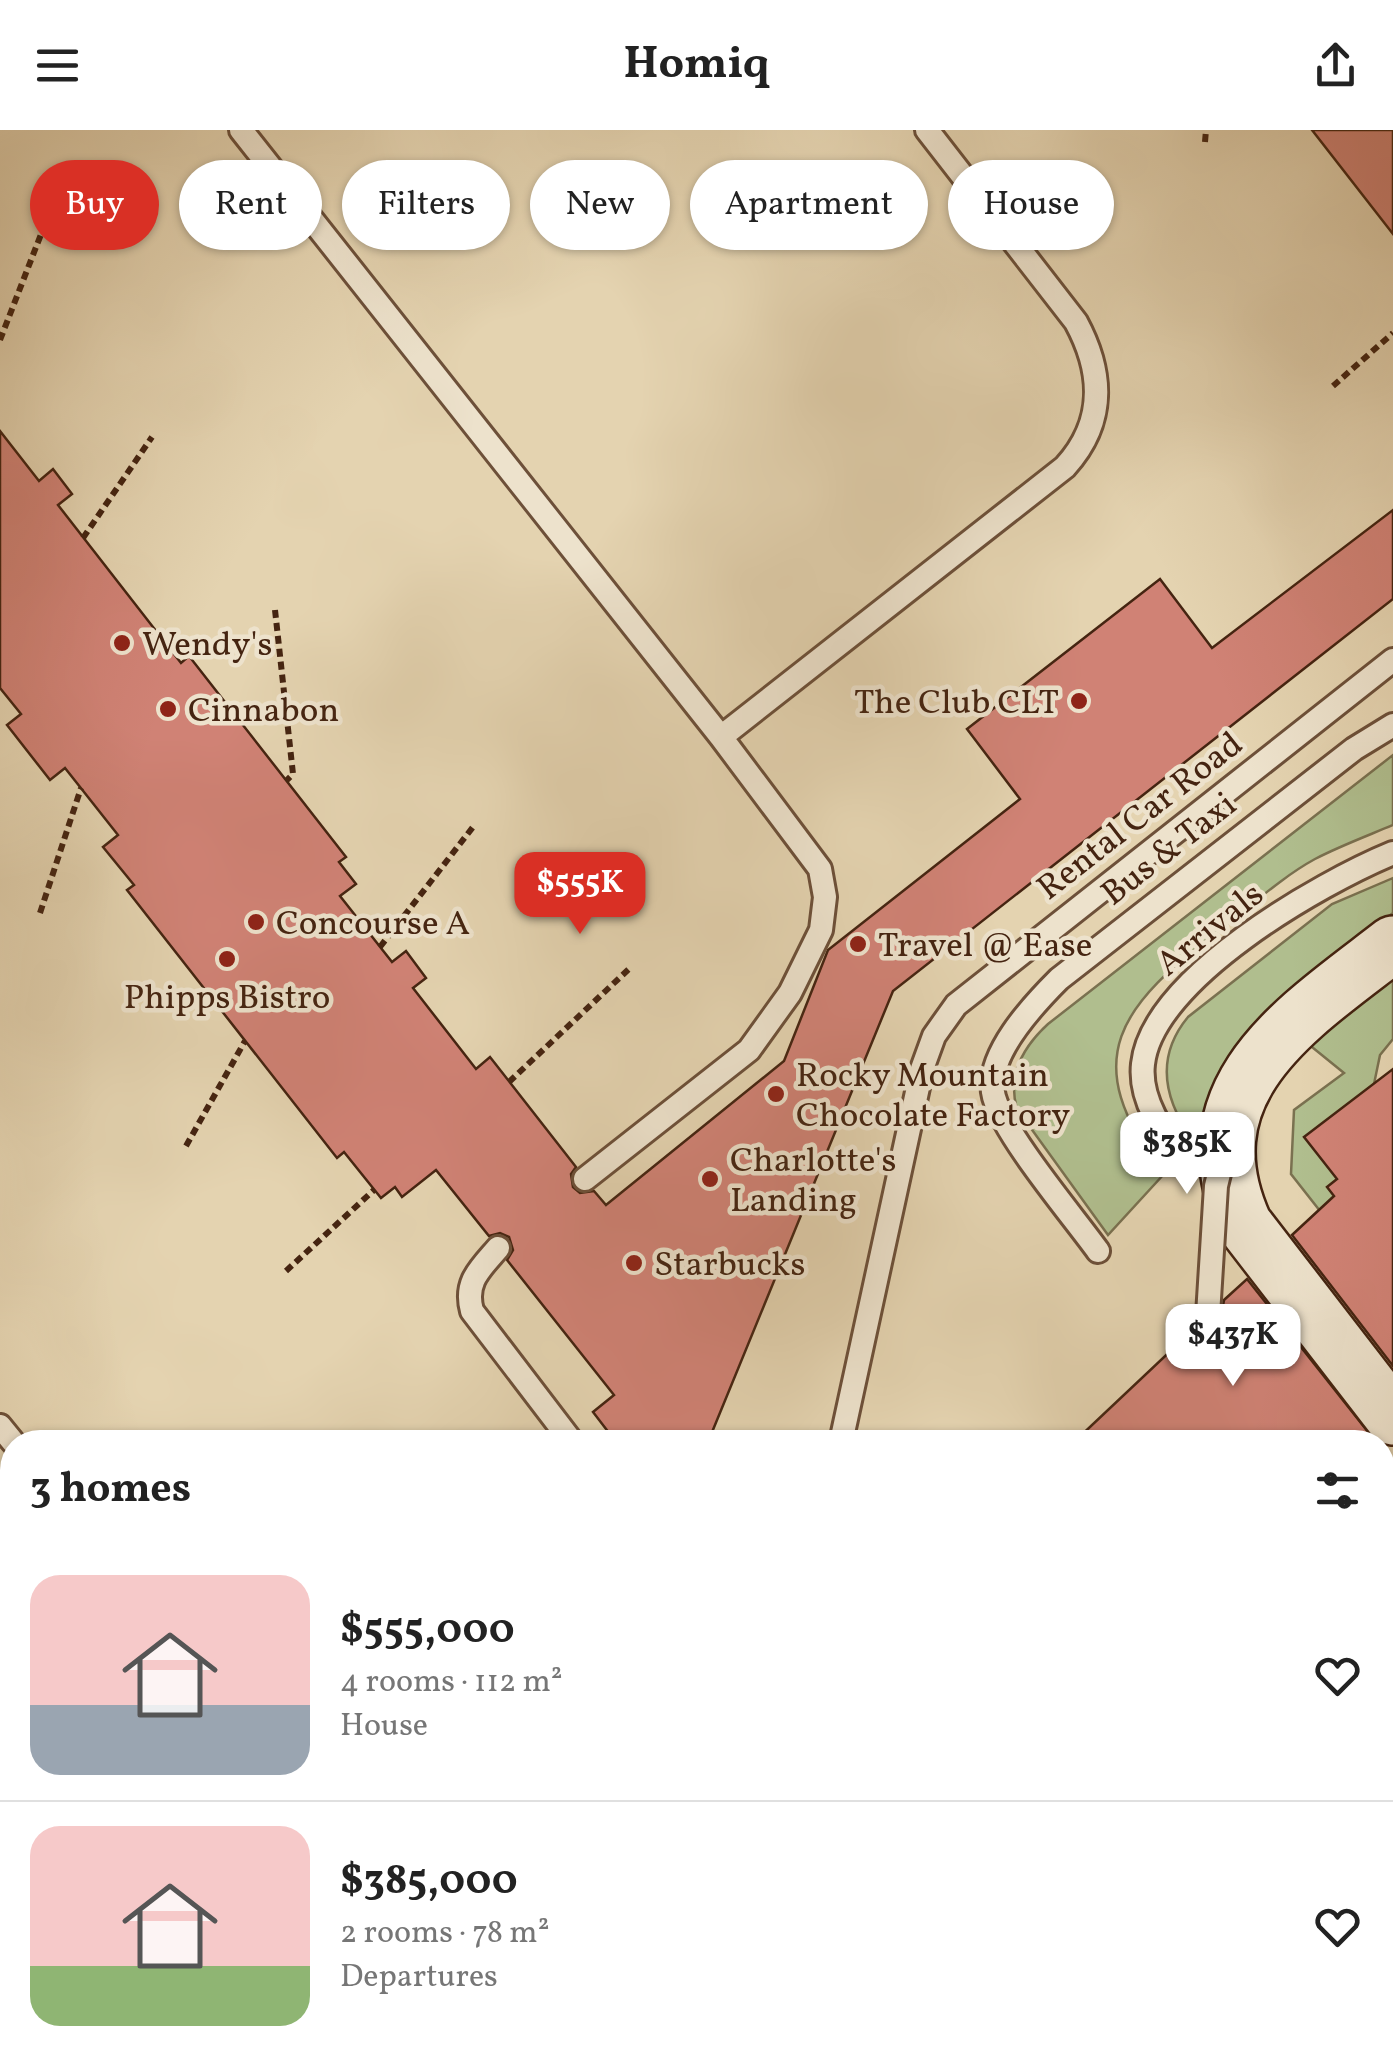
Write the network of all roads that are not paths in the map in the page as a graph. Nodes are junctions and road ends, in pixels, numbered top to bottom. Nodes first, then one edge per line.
1 (241, 130) edge
2 (927, 130) edge
3 (1393, 660) edge
4 (1393, 726) edge
5 (721, 737) junction
6 (1393, 853) edge
7 (1393, 944) edge
8 (1205, 1152) junction
9 (585, 1179) dead end
10 (498, 1248) dead end
11 (1098, 1251) dead end
12 (1208, 1316) dead end
13 (1393, 1417) edge
14 (563, 1430) edge
15 (844, 1430) edge

1 - 5 lane
2 - 5 lane
3 - 15 lane, Rental Car Road
4 - 11 lane, Bus & Taxi
5 - 9 lane
6 - 8 lane, Arrivals
7 - 8 main road
8 - 12 lane, bridge
8 - 13 main road, bridge
10 - 14 lane

